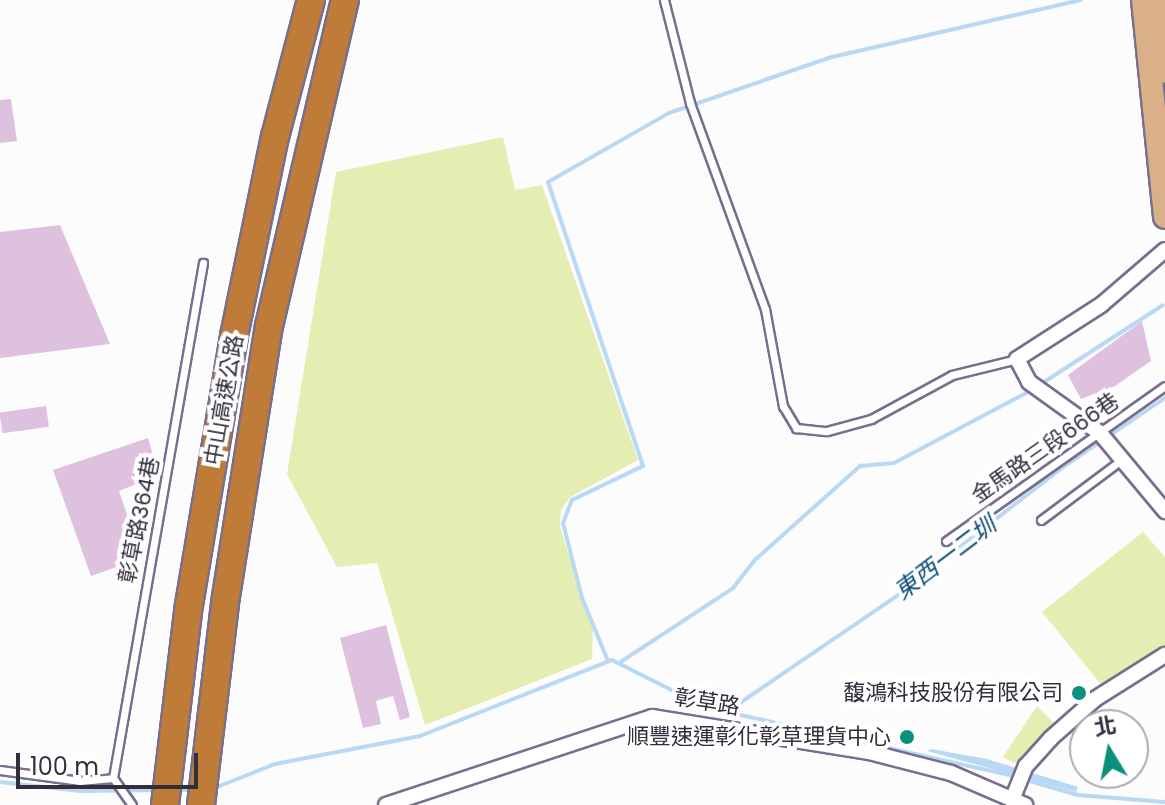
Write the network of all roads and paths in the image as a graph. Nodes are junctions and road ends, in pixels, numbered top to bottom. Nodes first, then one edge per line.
1 (311, 0) edge
2 (345, 0) edge
3 (664, 0) edge
4 (1143, 0) edge
5 (1159, 0) edge
6 (1165, 72) edge
7 (1165, 217) edge
8 (1165, 250) edge
9 (203, 263) dead end
10 (1017, 359) junction
11 (1165, 386) edge
12 (1102, 437) junction
13 (1120, 461) junction
14 (1165, 511) edge
15 (1041, 520) dead end
16 (946, 541) dead end
17 (1165, 655) edge
18 (0, 770) edge
19 (114, 781) junction
20 (166, 797) edge
21 (202, 797) edge
22 (1016, 799) edge
23 (130, 802) edge
24 (386, 805) edge

1 - 20 highway, 中山高速公路
2 - 21 highway, 中山高速公路
3 - 10 lane
4 - 7 main road
5 - 6 main road
8 - 10 street
9 - 19 lane, 彰草路364巷
10 - 12 street
11 - 12 lane, 金馬路三段666巷
12 - 13 street
12 - 16 lane, 金馬路三段666巷
13 - 14 street
13 - 15 lane
17 - 22 street
18 - 19 lane
19 - 23 lane
22 - 24 street, 彰草路

